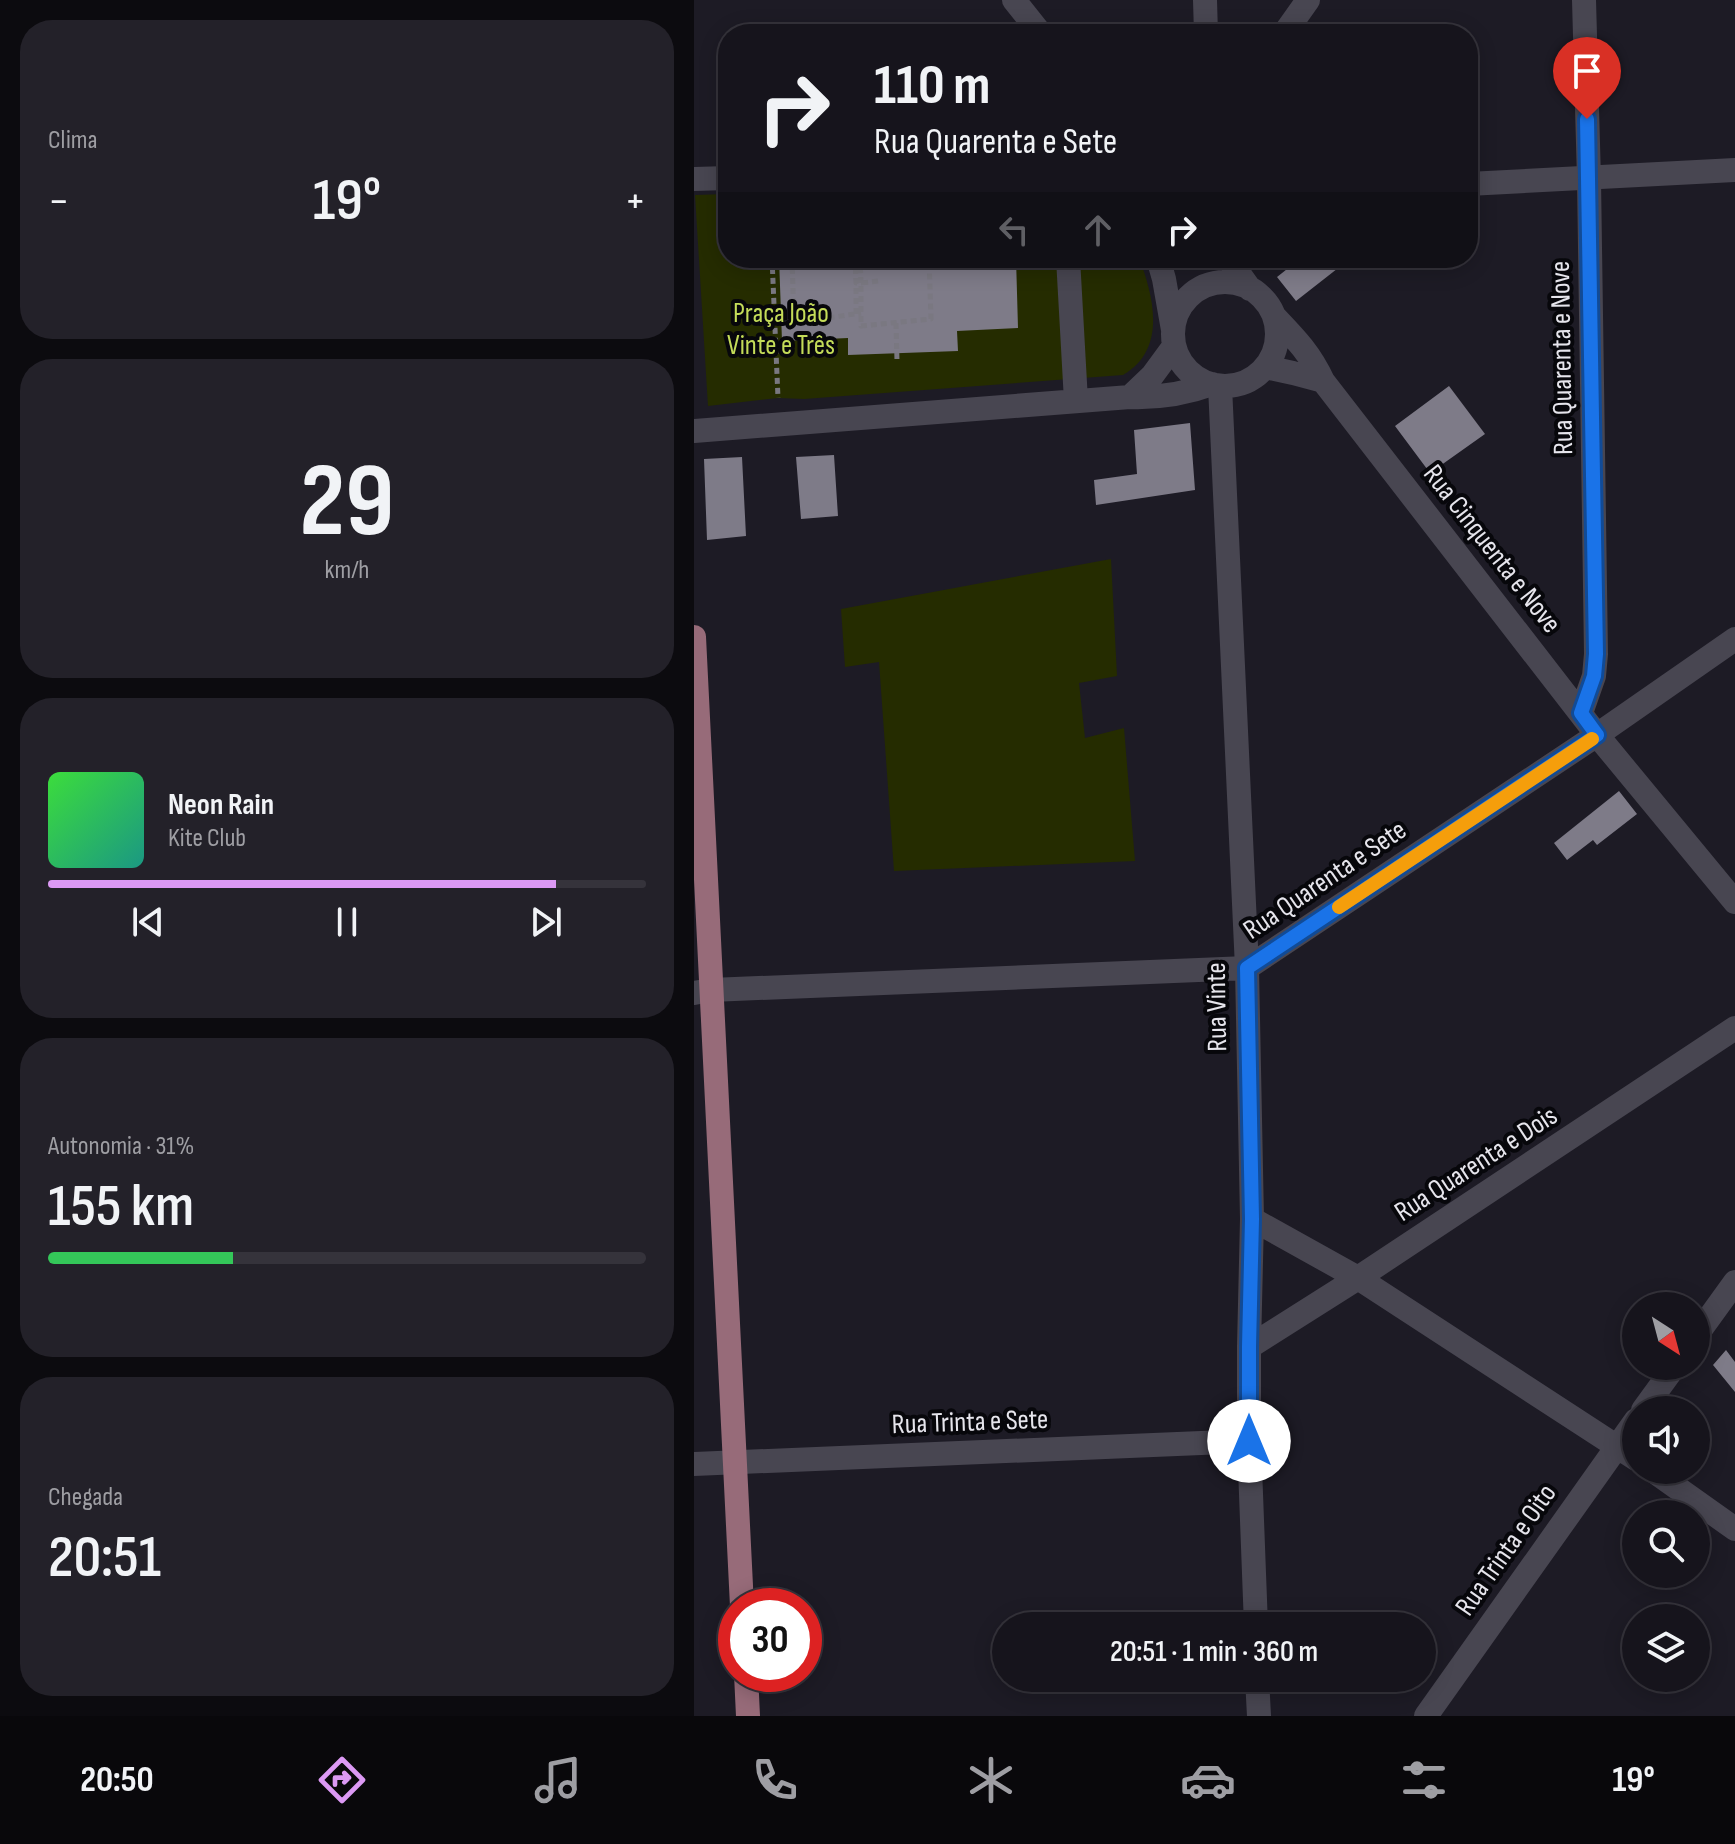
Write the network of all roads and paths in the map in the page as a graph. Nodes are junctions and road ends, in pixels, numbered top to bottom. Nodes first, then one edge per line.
1 (1014, 0) edge
2 (1205, 0) edge
3 (1308, 0) edge
4 (1584, 0) edge
5 (1033, 24) edge
6 (1206, 24) edge
7 (1291, 24) edge
8 (1735, 170) edge
9 (718, 178) edge
10 (694, 179) edge
11 (1589, 179) junction
12 (1478, 184) edge
13 (772, 268) edge
14 (792, 268) edge
15 (858, 268) edge
16 (929, 268) edge
17 (1069, 268) edge
18 (1161, 268) edge
19 (1235, 268) edge
20 (878, 281) dead end
21 (858, 283) junction
22 (1250, 289) junction
23 (858, 314) junction
24 (1274, 316) junction
25 (896, 323) junction
26 (1174, 338) junction
27 (897, 361) dead end
28 (1265, 367) junction
29 (1323, 381) junction
30 (1216, 385) junction
31 (1130, 397) junction
32 (778, 398) dead end
33 (1076, 401) junction
34 (694, 431) edge
35 (694, 637) edge
36 (1735, 639) edge
37 (1581, 713) junction
38 (1597, 735) junction
39 (1735, 902) edge
40 (1247, 968) junction
41 (702, 991) edge
42 (1735, 1028) edge
43 (1252, 1219) junction
44 (1358, 1278) junction
45 (1735, 1282) edge
46 (1710, 1317) edge
47 (1249, 1347) junction
48 (1249, 1441) junction
49 (1622, 1449) edge
50 (1622, 1459) edge
51 (734, 1462) junction
52 (694, 1464) edge
53 (1672, 1484) edge
54 (1735, 1529) edge
55 (741, 1588) edge
56 (1255, 1612) edge
57 (747, 1692) edge
58 (1258, 1692) edge
59 (748, 1716) edge
60 (1259, 1716) edge
61 (1426, 1716) edge

1 - 5 street
2 - 6 street
3 - 7 street
4 - 11 street, Rua Quarenta e Nove
8 - 11 street
9 - 10 street
11 - 12 street
11 - 37 street, Rua Quarenta e Nove
13 - 32 path
14 - 23 path
15 - 21 path
16 - 25 path
17 - 33 street
18 - 26 street
19 - 22 street
20 - 21 path
21 - 23 path
22 - 24 street
22 - 26 street
23 - 25 path
24 - 28 street
24 - 29 street, Rua Cinquenta e Nove
25 - 27 path
26 - 30 street
26 - 31 street
28 - 29 street
28 - 30 street
29 - 37 street, Rua Cinquenta e Nove
30 - 31 street
30 - 40 street, Rua Vinte
31 - 33 street
33 - 34 street
35 - 41 main road
36 - 38 street, Rua Quarenta e Sete
37 - 38 street, Rua Cinquenta e Nove
38 - 39 street, Rua Cinquenta e Nove
38 - 40 street, Rua Quarenta e Sete
40 - 41 street, Rua Quarenta e Sete
40 - 43 street, Rua Vinte
41 - 51 main road
42 - 44 street, Rua Quarenta e Dois
43 - 44 street
43 - 47 street, Rua Vinte
44 - 47 street, Rua Quarenta e Dois
44 - 49 street
45 - 46 street
47 - 48 street, Rua Vinte
48 - 51 street, Rua Trinta e Sete
48 - 56 street, Rua Vinte
50 - 61 street, Rua Trinta e Oito
51 - 52 street, Rua Trinta e Sete
51 - 55 main road
53 - 54 street
57 - 59 main road
58 - 60 street

